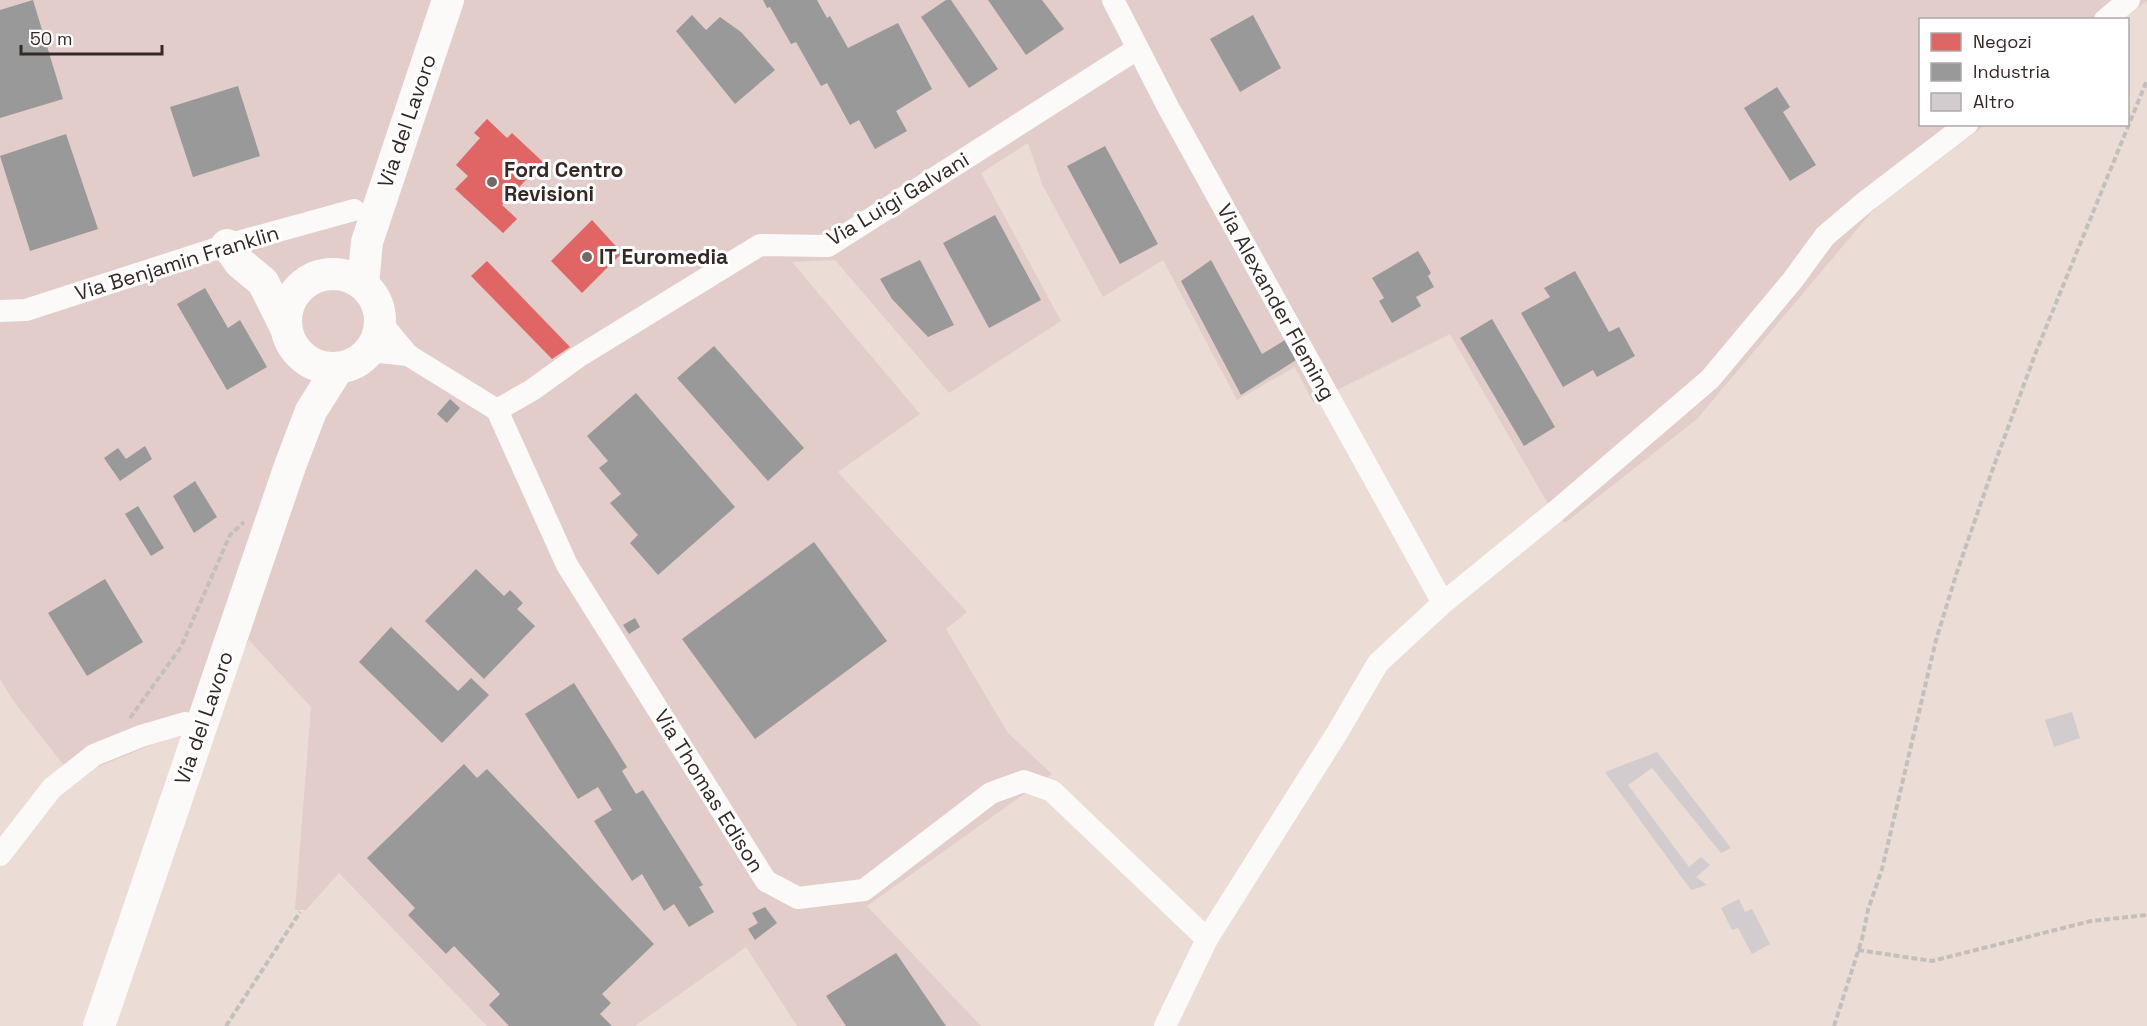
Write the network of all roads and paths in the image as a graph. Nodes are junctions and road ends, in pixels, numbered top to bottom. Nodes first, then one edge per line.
1 (448, 0) edge
2 (1113, 0) edge
3 (2129, 0) edge
4 (2107, 18) edge
5 (1137, 49) junction
6 (2147, 80) edge
7 (1964, 126) edge
8 (354, 210) dead end
9 (227, 245) junction
10 (337, 279) junction
11 (0, 311) edge
12 (381, 316) junction
13 (285, 326) junction
14 (370, 351) junction
15 (408, 355) junction
16 (303, 358) junction
17 (338, 368) junction
18 (496, 410) junction
19 (311, 411) junction
20 (273, 517) junction
21 (1443, 603) junction
22 (201, 727) junction
23 (115, 746) junction
24 (0, 855) edge
25 (300, 912) dead end
26 (2147, 915) edge
27 (1208, 939) junction
28 (1858, 950) junction
29 (99, 1026) edge
30 (226, 1026) edge
31 (1165, 1026) edge
32 (1834, 1026) edge

1 - 10 main road, Via del Lavoro
2 - 5 street, Via Alexander Fleming
3 - 4 street
5 - 18 street, Via Luigi Galvani
5 - 21 street, Via Alexander Fleming
6 - 28 path
7 - 21 street
8 - 9 street, Via Benjamin Franklin
9 - 10 main road
9 - 11 street, Via Benjamin Franklin
9 - 13 main road
10 - 12 main road
10 - 13 main road
12 - 14 main road
12 - 15 street
13 - 16 main road
14 - 15 street
14 - 17 main road
15 - 18 street
16 - 17 main road
16 - 19 main road
17 - 19 main road, Via del Lavoro
18 - 27 street, Via Thomas Edison
19 - 20 main road, Via del Lavoro
20 - 22 main road, Via del Lavoro
20 - 23 path
21 - 27 street
22 - 23 street
22 - 29 main road, Via del Lavoro
23 - 24 street
25 - 30 path
26 - 28 path
27 - 31 street
28 - 32 path

